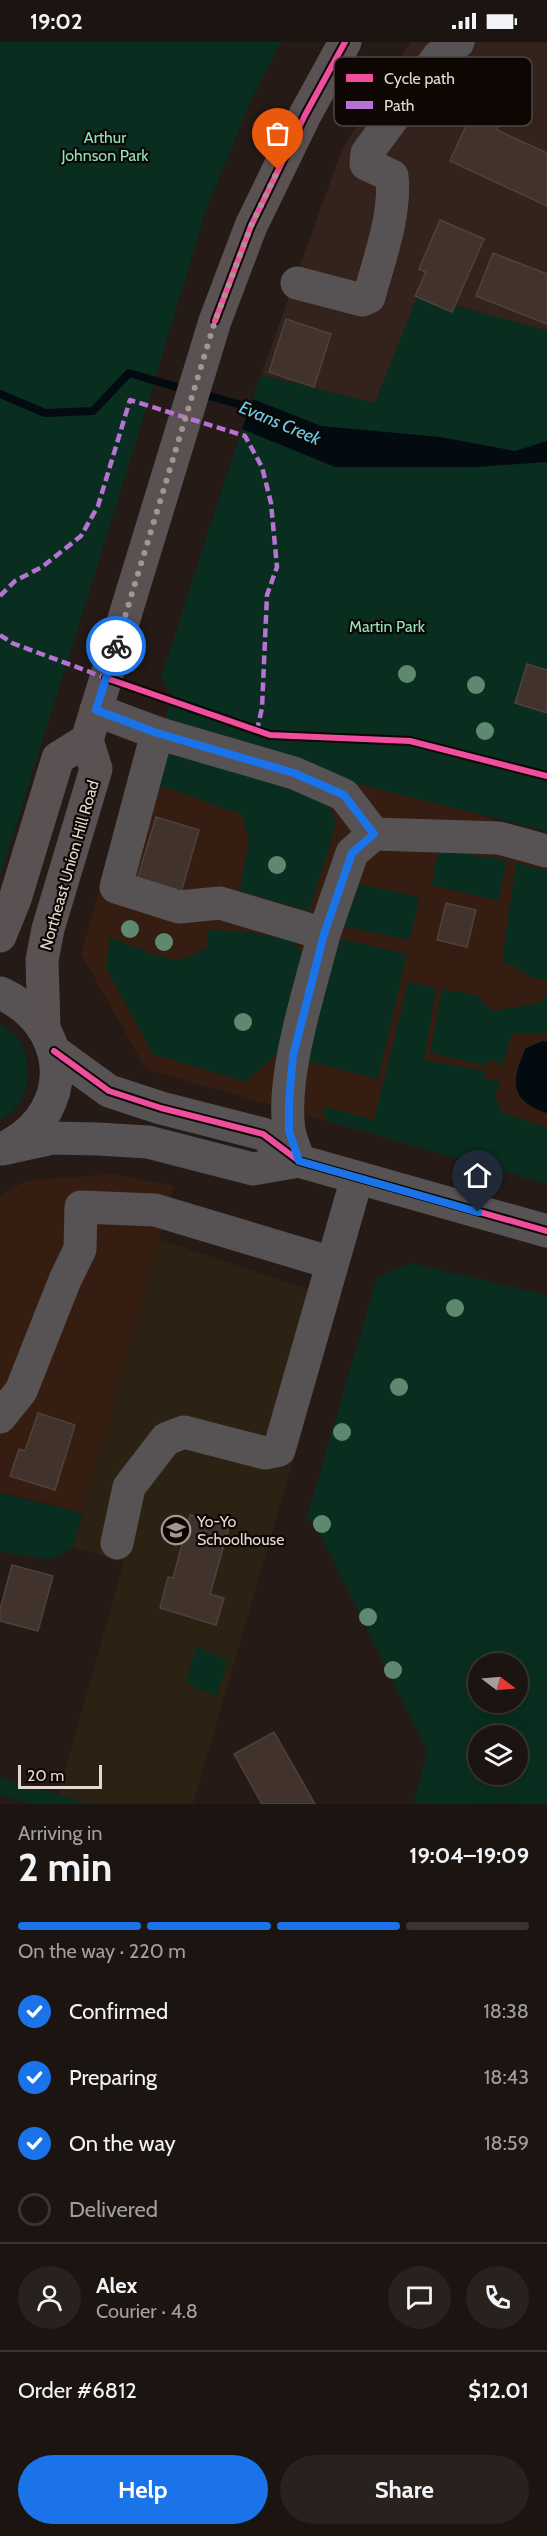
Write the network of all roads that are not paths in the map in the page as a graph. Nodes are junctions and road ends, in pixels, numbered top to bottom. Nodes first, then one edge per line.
1 (345, 42) edge
2 (458, 42) edge
3 (337, 57) edge
4 (438, 57) edge
5 (334, 62) edge
6 (387, 126) edge
7 (297, 283) dead end
8 (92, 725) junction
9 (157, 733) junction
10 (374, 834) junction
11 (547, 851) edge
12 (324, 934) junction
13 (0, 936) edge
14 (0, 993) edge
15 (49, 1039) junction
16 (2, 1149) edge
17 (299, 1161) junction
18 (357, 1178) junction
19 (547, 1231) edge
20 (333, 1263) junction
21 (0, 1418) edge
22 (117, 1544) dead end

1 - 3 main road
2 - 4 street
5 - 8 main road
6 - 7 street
8 - 9 street
8 - 13 main road
8 - 15 main road, Northeast Union Hill Road
9 - 10 street
9 - 12 street
10 - 11 street
10 - 12 street
12 - 17 street
14 - 15 street
15 - 16 street
15 - 17 street
16 - 17 street
17 - 18 street
18 - 19 street
18 - 20 street
20 - 21 street
20 - 22 street

